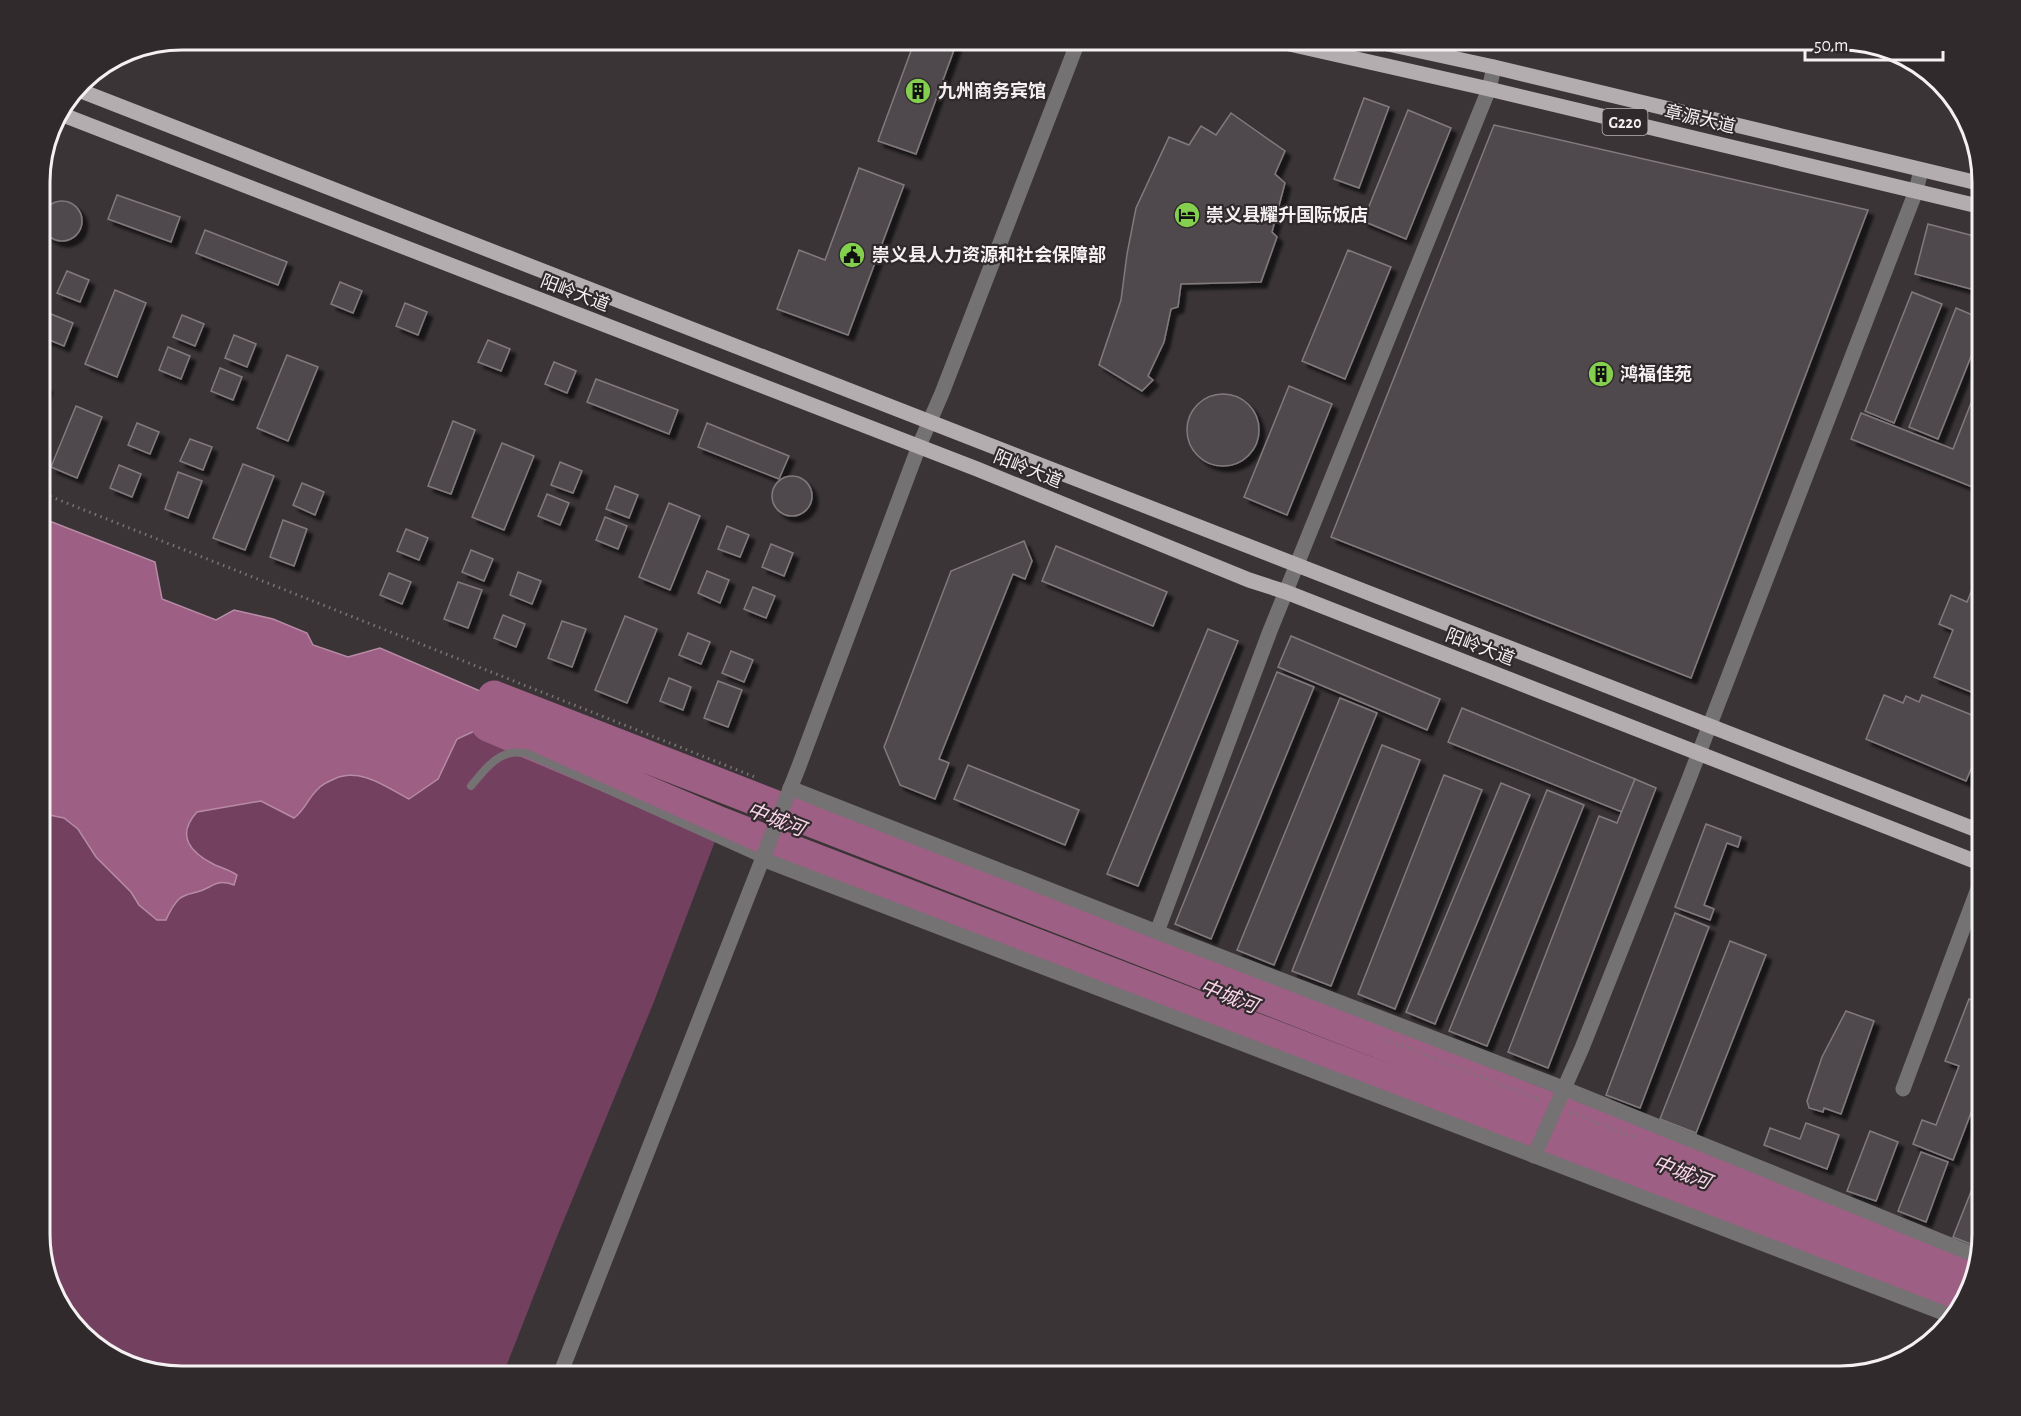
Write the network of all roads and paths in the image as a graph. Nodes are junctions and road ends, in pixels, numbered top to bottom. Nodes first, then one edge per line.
1 (1075, 50) edge
2 (1317, 50) edge
3 (1416, 50) edge
4 (1494, 67) junction
5 (1489, 89) junction
6 (84, 92) edge
7 (66, 116) edge
8 (1922, 170) junction
9 (1972, 182) edge
10 (1916, 191) junction
11 (1972, 205) edge
12 (929, 422) junction
13 (919, 446) junction
14 (50, 496) edge
15 (1297, 564) junction
16 (1286, 592) junction
17 (1710, 726) junction
18 (1700, 753) junction
19 (755, 777) dead end
20 (471, 786) dead end
21 (787, 795) junction
22 (1972, 828) edge
23 (765, 852) junction
24 (1972, 860) edge
25 (1972, 905) edge
26 (1157, 932) junction
27 (1563, 1088) junction
28 (1903, 1089) dead end
29 (1537, 1149) junction
30 (1970, 1253) edge
31 (1945, 1313) edge
32 (563, 1366) edge

1 - 12 street
2 - 5 main road, 章源大道 / G220
3 - 4 main road, 章源大道 / G220
4 - 5 street
4 - 8 main road, 章源大道 / G220
5 - 10 main road, 章源大道 / G220
5 - 15 street
6 - 12 main road, 阳岭大道
7 - 13 main road, 阳岭大道
8 - 9 main road, 章源大道 / G220
8 - 10 street
10 - 11 main road, 章源大道 / G220
10 - 17 street
12 - 13 street
12 - 15 main road, 阳岭大道
13 - 16 main road, 阳岭大道
13 - 21 street
14 - 19 path
15 - 16 street
15 - 17 main road, 阳岭大道
16 - 18 main road, 阳岭大道
16 - 26 street
17 - 18 street
17 - 22 main road, 阳岭大道
18 - 24 main road, 阳岭大道
18 - 27 street
20 - 23 lane
21 - 23 street
21 - 26 street
23 - 29 street
23 - 32 street
25 - 28 street
26 - 27 street
27 - 29 street
27 - 30 street
29 - 31 street

